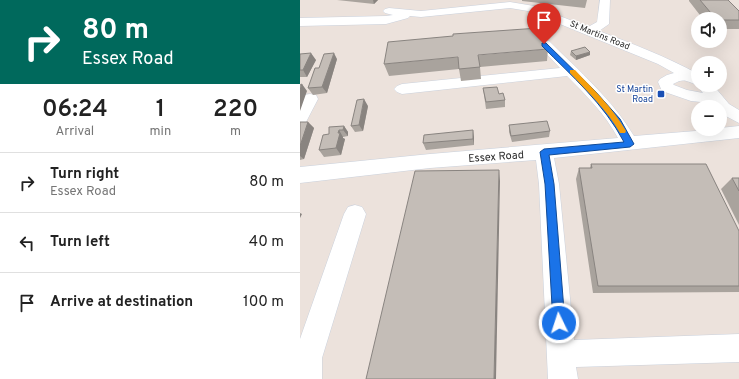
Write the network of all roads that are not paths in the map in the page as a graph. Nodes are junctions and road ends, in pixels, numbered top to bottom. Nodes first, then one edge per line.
1 (431, 0) edge
2 (605, 0) edge
3 (507, 2) edge
4 (389, 12) dead end
5 (416, 14) junction
6 (300, 22) edge
7 (590, 31) junction
8 (544, 44) edge
9 (571, 71) junction
10 (691, 76) edge
11 (691, 77) edge
12 (402, 89) dead end
13 (710, 92) edge
14 (310, 99) dead end
15 (709, 100) edge
16 (716, 100) edge
17 (727, 117) edge
18 (300, 118) edge
19 (738, 127) edge
20 (630, 144) junction
21 (544, 152) junction
22 (300, 175) edge
23 (355, 214) dead end
24 (739, 348) edge
25 (562, 366) edge
26 (306, 379) edge

1 - 5 street
2 - 7 street
3 - 5 street, St Martins Road
3 - 7 street, St Martins Road
4 - 5 street, St Martins Road
5 - 6 street
7 - 10 street, St Martins Road
8 - 9 street
9 - 12 street
9 - 20 street
11 - 15 street
13 - 16 street
14 - 18 street
17 - 19 street
19 - 20 street, Essex Road
20 - 21 street, Essex Road
21 - 22 street, Essex Road
21 - 25 street
23 - 26 street
24 - 25 street

